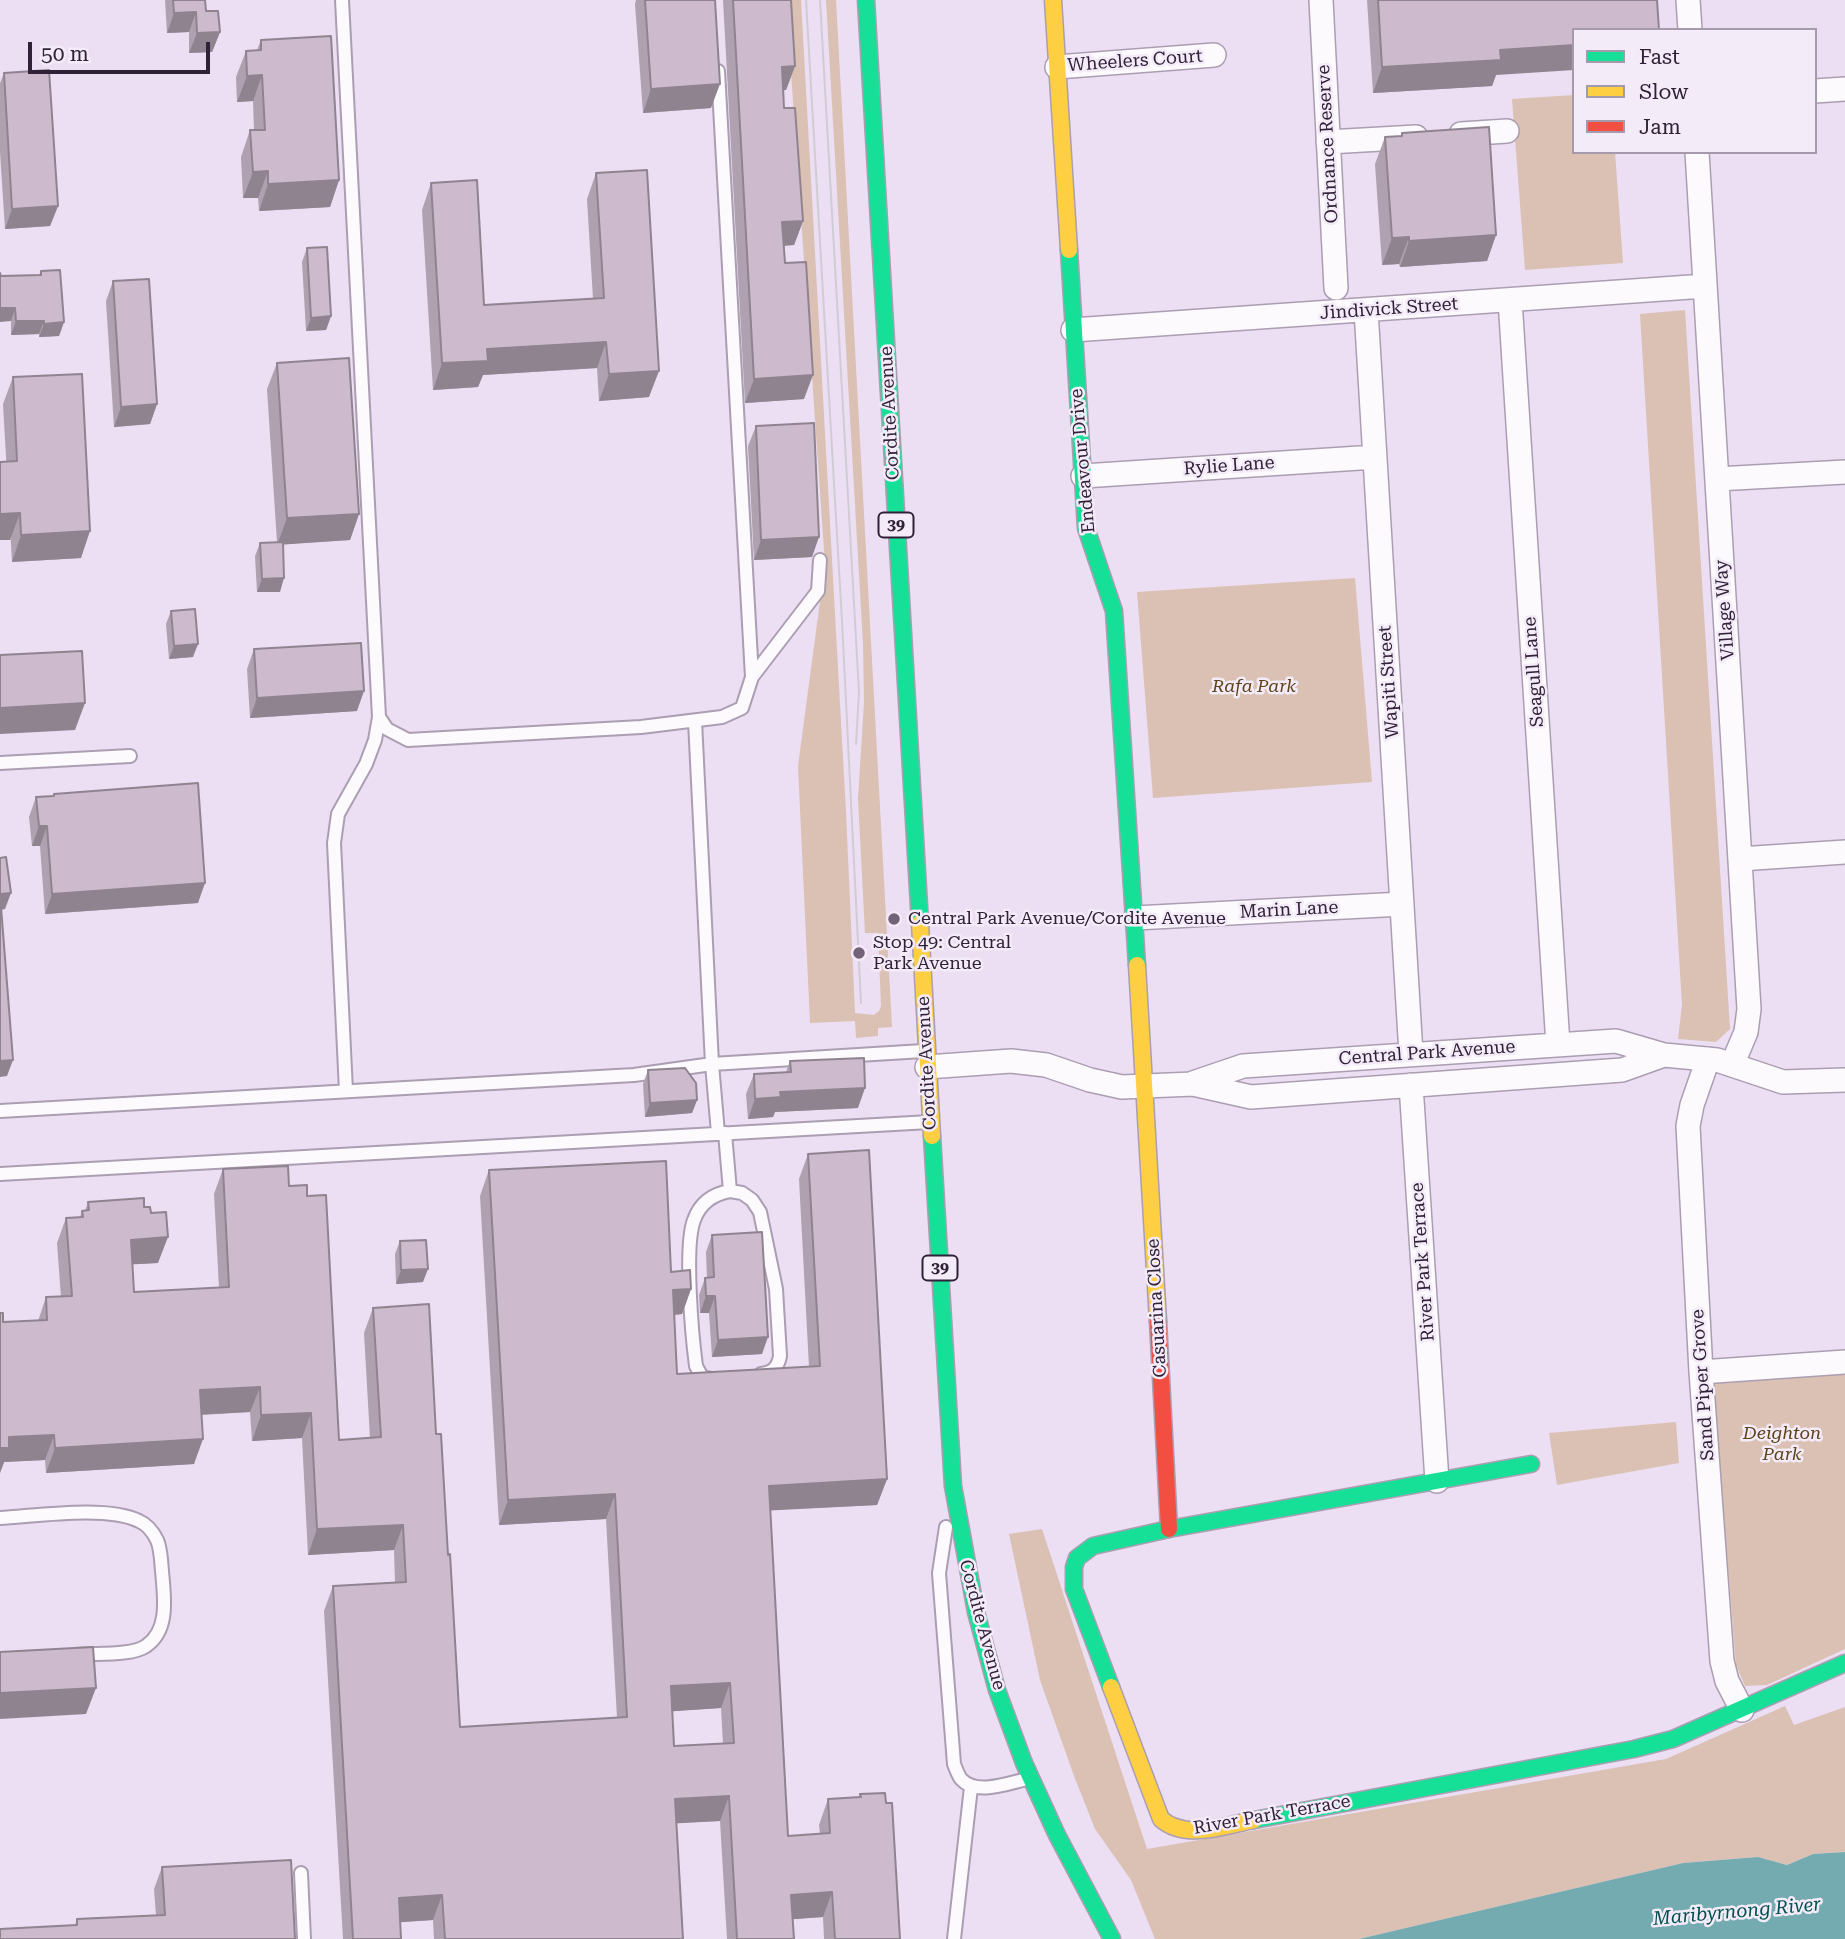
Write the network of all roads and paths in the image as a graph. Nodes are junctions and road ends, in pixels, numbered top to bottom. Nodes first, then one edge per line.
1 (342, 0) edge
2 (866, 0) edge
3 (1053, 0) edge
4 (1321, 0) edge
5 (1688, 0) edge
6 (1690, 28) edge
7 (717, 55) edge
8 (1214, 55) dead end
9 (1057, 66) junction
10 (1845, 89) edge
11 (1817, 91) edge
12 (1507, 131) dead end
13 (1328, 142) junction
14 (1697, 154) edge
15 (1705, 286) junction
16 (1336, 288) dead end
17 (1510, 300) junction
18 (1366, 310) junction
19 (1073, 330) junction
20 (1375, 457) junction
21 (1845, 472) edge
22 (1083, 476) junction
23 (1717, 479) junction
24 (820, 560) dead end
25 (752, 677) junction
26 (379, 717) junction
27 (695, 721) junction
28 (130, 756) dead end
29 (0, 763) edge
30 (1845, 852) edge
31 (1740, 859) junction
32 (1402, 904) junction
33 (1135, 918) junction
34 (1558, 1045) junction
35 (1411, 1054) junction
36 (1664, 1055) junction
37 (927, 1059) junction
38 (1709, 1059) junction
39 (712, 1064) junction
40 (1732, 1065) junction
41 (1845, 1080) edge
42 (1193, 1084) junction
43 (1411, 1085) junction
44 (1145, 1086) junction
45 (346, 1091) junction
46 (0, 1111) edge
47 (930, 1122) junction
48 (722, 1133) junction
49 (0, 1174) edge
50 (730, 1191) junction
51 (1845, 1362) edge
52 (1701, 1372) junction
53 (743, 1376) edge
54 (720, 1378) edge
55 (1531, 1464) dead end
56 (1437, 1481) junction
57 (953, 1486) junction
58 (0, 1518) edge
59 (1168, 1529) junction
60 (68, 1655) edge
61 (1845, 1663) edge
62 (1742, 1710) junction
63 (1031, 1778) junction
64 (971, 1787) junction
65 (301, 1873) dead end
66 (304, 1939) edge
67 (954, 1939) edge
68 (1112, 1939) edge

1 - 26 lane
2 - 37 street, Cordite Avenue / 39
3 - 9 street, Endeavour Drive
4 - 13 street, Ordnance Reserve
5 - 6 street
7 - 25 lane
8 - 9 street, Wheelers Court
9 - 19 street, Endeavour Drive
10 - 11 street
12 - 13 street
13 - 16 street, Ordnance Reserve
14 - 15 street, Village Way
15 - 17 street, Jindivick Street
15 - 23 street, Village Way
17 - 18 street, Jindivick Street
17 - 34 street, Seagull Lane
18 - 19 street, Jindivick Street
18 - 20 street, Wapiti Street
19 - 22 street, Endeavour Drive
20 - 22 street, Rylie Lane
20 - 32 street, Wapiti Street
21 - 23 street
22 - 33 street, Endeavour Drive
23 - 31 street, Village Way
24 - 25 lane
25 - 27 lane
26 - 27 lane
26 - 45 lane
27 - 39 lane
28 - 29 lane
30 - 31 street
31 - 40 street, Village Way
32 - 33 street, Marin Lane
32 - 35 street, Wapiti Street
33 - 44 street, Endeavour Drive
34 - 35 street, Central Park Avenue
34 - 36 street, Central Park Avenue
35 - 42 street, Central Park Avenue
36 - 38 street, Central Park Avenue
36 - 43 street, Central Park Avenue
37 - 39 lane
37 - 44 street, Central Park Avenue
37 - 47 street, Cordite Avenue / 39
38 - 40 street, Central Park Avenue
38 - 52 street, Sand Piper Grove
39 - 45 lane
39 - 48 lane
40 - 41 street, Central Park Avenue
42 - 43 street, Central Park Avenue
42 - 44 street, Central Park Avenue
43 - 56 street, River Park Terrace
44 - 59 street, Casuarina Close
45 - 46 lane
47 - 48 lane
47 - 57 street, Cordite Avenue / 39
48 - 49 lane
48 - 50 lane
50 - 53 lane
50 - 54 lane
51 - 52 street
52 - 62 street, Sand Piper Grove
55 - 56 street, River Park Terrace
56 - 59 street, River Park Terrace
57 - 63 street, Cordite Avenue / 39
57 - 64 lane
58 - 60 lane
59 - 62 street, River Park Terrace
61 - 62 street, River Park Terrace
63 - 64 lane
63 - 68 street, Cordite Avenue / 39
64 - 67 lane
65 - 66 lane

